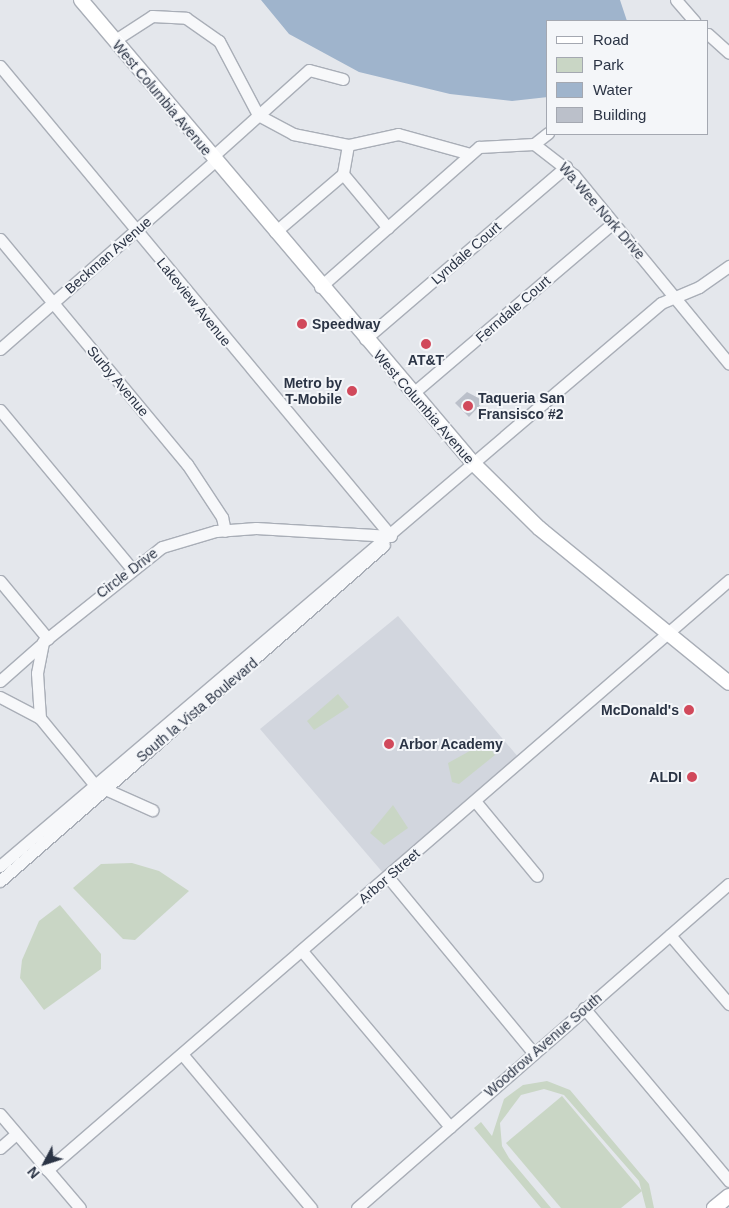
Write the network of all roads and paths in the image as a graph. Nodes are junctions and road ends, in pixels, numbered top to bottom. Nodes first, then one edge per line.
1 (81, 0) edge
2 (676, 0) edge
3 (693, 20) edge
4 (709, 35) edge
5 (115, 40) junction
6 (729, 53) edge
7 (0, 66) edge
8 (343, 79) dead end
9 (258, 115) junction
10 (546, 135) edge
11 (534, 144) junction
12 (348, 145) junction
13 (470, 154) junction
14 (214, 159) junction
15 (566, 167) junction
16 (343, 174) junction
17 (614, 223) junction
18 (388, 228) junction
19 (136, 231) junction
20 (275, 232) junction
21 (0, 239) edge
22 (729, 266) edge
23 (320, 287) junction
24 (675, 298) junction
25 (53, 303) junction
26 (365, 339) junction
27 (0, 350) edge
28 (729, 364) edge
29 (412, 394) junction
30 (0, 410) edge
31 (473, 463) junction
32 (225, 531) junction
33 (391, 536) junction
34 (131, 568) junction
35 (729, 580) edge
36 (0, 581) edge
37 (668, 632) junction
38 (46, 640) junction
39 (0, 681) edge
40 (729, 682) edge
41 (0, 697) edge
42 (40, 718) junction
43 (98, 787) junction
44 (475, 800) junction
45 (152, 810) dead end
46 (0, 866) edge
47 (537, 876) dead end
48 (388, 877) junction
49 (0, 881) edge
50 (729, 884) edge
51 (670, 935) junction
52 (302, 951) junction
53 (729, 1004) edge
54 (584, 1008) junction
55 (532, 1052) junction
56 (182, 1054) junction
57 (0, 1114) edge
58 (450, 1127) junction
59 (16, 1134) junction
60 (0, 1148) edge
61 (47, 1170) junction
62 (729, 1181) edge
63 (729, 1196) edge
64 (80, 1208) edge
65 (312, 1208) edge
66 (357, 1208) edge
67 (714, 1208) edge

1 - 5 main road, West Columbia Avenue
2 - 3 street
4 - 6 street
5 - 9 street
5 - 14 main road, West Columbia Avenue
7 - 19 street, Lakeview Avenue
8 - 9 street, Beckman Avenue
9 - 12 street
9 - 14 street, Beckman Avenue
10 - 11 street
11 - 13 street
11 - 15 street, Wa Wee Nork Drive
12 - 13 street
12 - 16 street
13 - 18 street
14 - 19 street, Beckman Avenue
14 - 20 main road, West Columbia Avenue
15 - 17 street, Wa Wee Nork Drive
15 - 26 street, Lyndale Court
16 - 18 street
16 - 20 street
17 - 24 street, Wa Wee Nork Drive
17 - 29 street, Ferndale Court
18 - 23 street
19 - 25 street, Beckman Avenue
19 - 33 street, Lakeview Avenue
20 - 23 main road, West Columbia Avenue
21 - 25 street, Surby Avenue
22 - 24 street, South la Vista Boulevard
23 - 26 main road, West Columbia Avenue
24 - 28 street, Wa Wee Nork Drive
24 - 31 street, South la Vista Boulevard
25 - 27 street, Beckman Avenue
25 - 32 street, Surby Avenue
26 - 29 main road, West Columbia Avenue
29 - 31 main road, West Columbia Avenue
30 - 34 street
31 - 33 street, South la Vista Boulevard
31 - 37 main road, West Columbia Avenue
32 - 33 street, Circle Drive
32 - 34 street, Circle Drive
33 - 43 street, South la Vista Boulevard
34 - 38 street, Circle Drive
35 - 37 street, Arbor Street
36 - 38 street
37 - 40 main road, West Columbia Avenue
37 - 44 street, Arbor Street
38 - 39 street, Circle Drive
38 - 42 street
41 - 42 street
42 - 43 street
43 - 45 street
43 - 46 street, South la Vista Boulevard
43 - 49 street, South la Vista Boulevard
44 - 47 street
44 - 48 street, Arbor Street
48 - 52 street, Arbor Street
48 - 55 street
50 - 51 street, Woodrow Avenue South
51 - 53 street
51 - 54 street, Woodrow Avenue South
52 - 56 street, Arbor Street
52 - 58 street
54 - 55 street, Woodrow Avenue South
54 - 62 street
55 - 58 street, Woodrow Avenue South
56 - 61 street, Arbor Street
56 - 65 street
57 - 59 street
58 - 66 street, Woodrow Avenue South
59 - 60 street
59 - 61 street
61 - 64 street
63 - 67 main road

